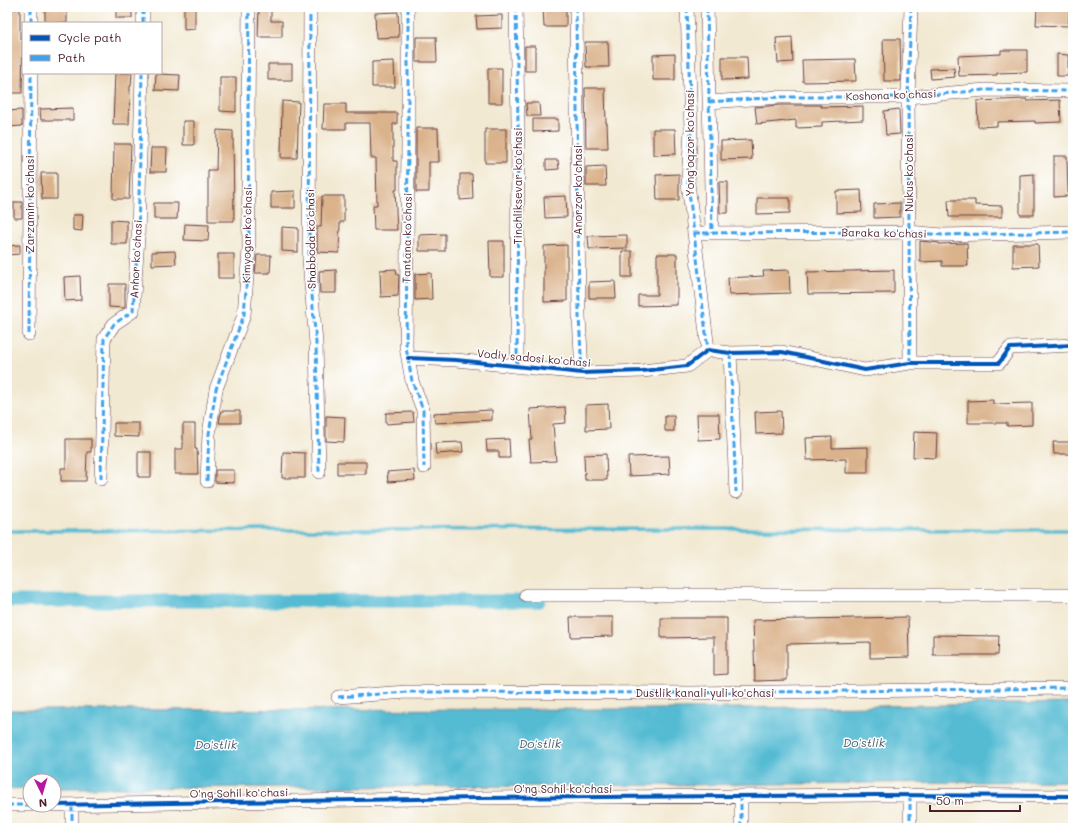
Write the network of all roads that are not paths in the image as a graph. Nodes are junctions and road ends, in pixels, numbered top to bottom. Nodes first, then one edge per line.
1 (31, 7) edge
2 (143, 7) edge
3 (250, 7) edge
4 (310, 7) edge
5 (408, 7) edge
6 (516, 7) edge
7 (576, 7) edge
8 (687, 7) edge
9 (706, 7) edge
10 (911, 7) edge
11 (31, 22) edge
12 (143, 22) edge
13 (31, 74) edge
14 (142, 74) edge
15 (1073, 91) edge
16 (908, 97) junction
17 (708, 102) junction
18 (909, 232) junction
19 (1073, 232) edge
20 (694, 233) junction
21 (712, 233) junction
22 (29, 334) dead end
23 (1073, 345) edge
24 (708, 350) junction
25 (730, 353) junction
26 (408, 358) junction
27 (910, 363) junction
28 (517, 366) junction
29 (582, 372) junction
30 (424, 467) dead end
31 (319, 472) dead end
32 (101, 479) dead end
33 (207, 481) dead end
34 (736, 492) dead end
35 (526, 595) dead end
36 (1073, 595) edge
37 (1073, 688) edge
38 (338, 697) dead end
39 (910, 795) junction
40 (741, 796) junction
41 (1073, 796) edge
42 (7, 804) edge
43 (22, 805) edge
44 (62, 805) edge
45 (72, 805) junction
46 (72, 828) edge
47 (741, 828) edge
48 (910, 828) edge

1 - 11 street
2 - 12 street
3 - 33 street, Kimyogar ko'chasi
4 - 31 street, Shabboda ko'chasi
5 - 26 street, Tantana ko'chasi
6 - 28 street, Tinchliksevar ko'chasi
7 - 29 street, Anorzor ko'chasi
8 - 20 street, Yong'oqzor ko'chasi
9 - 17 street
10 - 16 street, Nukus ko'chasi
13 - 22 street, Zarzamin ko'chasi
14 - 32 street, Anhor ko'chasi
15 - 16 street, Koshona ko'chasi
16 - 17 street, Koshona ko'chasi
16 - 18 street, Nukus ko'chasi
17 - 21 street
18 - 19 street, Baraka ko'chasi
18 - 21 street, Baraka ko'chasi
18 - 27 street, Nukus ko'chasi
20 - 21 street, Baraka ko'chasi
20 - 24 street, Yong'oqzor ko'chasi
23 - 27 street
24 - 25 street
24 - 29 street, Vodiy sadosi ko'chasi
25 - 27 street
25 - 34 street
26 - 28 street, Vodiy sadosi ko'chasi
26 - 30 street, Tantana ko'chasi
28 - 29 street, Vodiy sadosi ko'chasi
35 - 36 street
37 - 38 street, Dustlik kanali yuli ko'chasi
39 - 40 street, O'ng Sohil ko'chasi
39 - 41 street, O'ng Sohil ko'chasi
39 - 48 street
40 - 45 street, O'ng Sohil ko'chasi
40 - 47 street
42 - 43 street
44 - 45 street, O'ng Sohil ko'chasi
45 - 46 street

